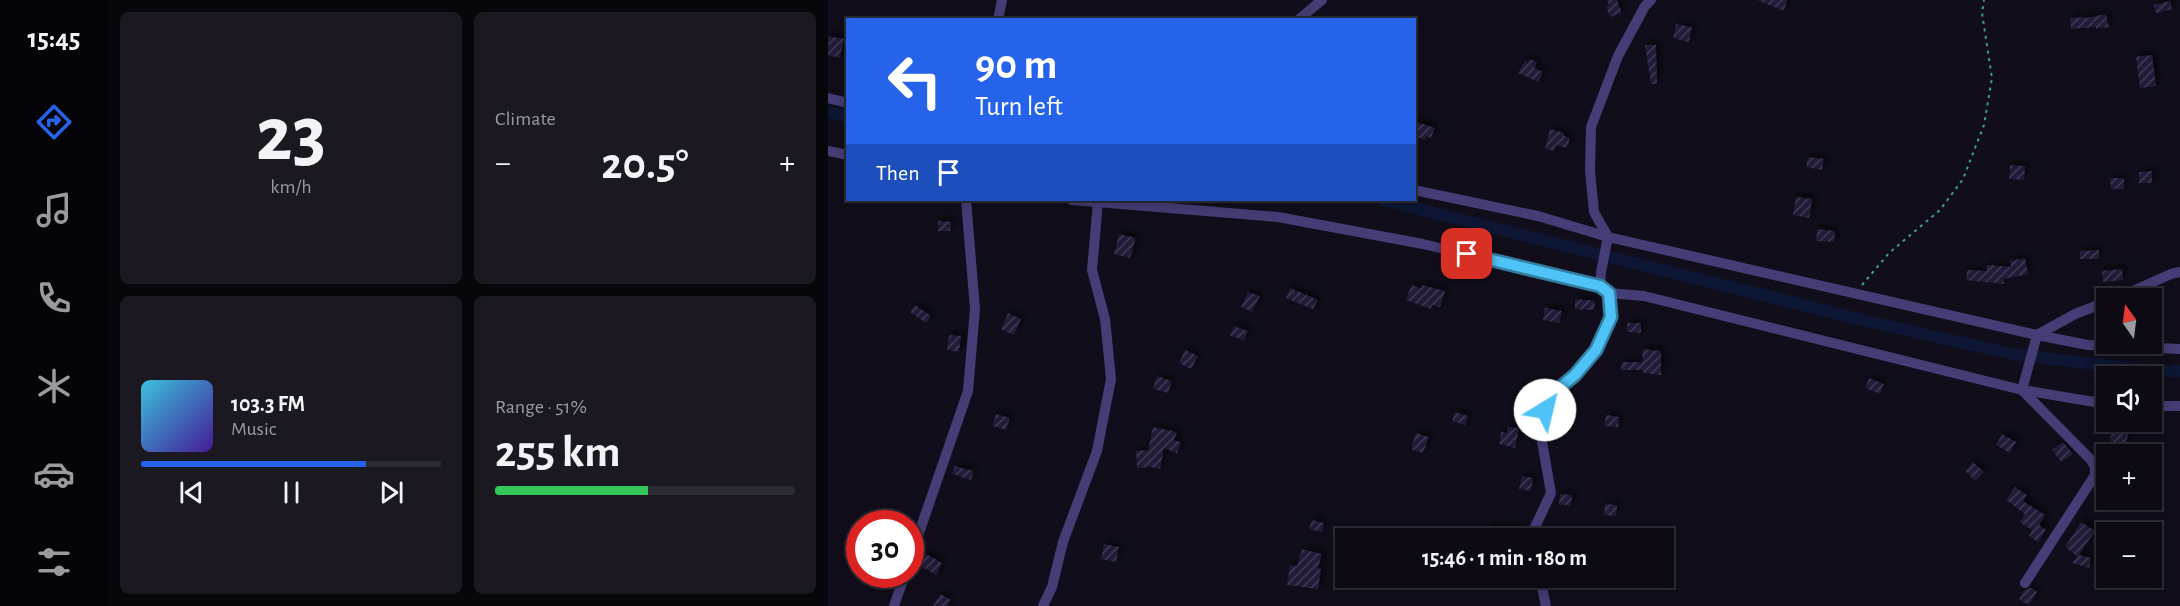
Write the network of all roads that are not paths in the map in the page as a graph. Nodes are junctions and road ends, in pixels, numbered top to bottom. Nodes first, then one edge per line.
1 (1002, 0) edge
2 (1322, 0) edge
3 (1652, 0) edge
4 (998, 18) edge
5 (1300, 18) edge
6 (828, 98) edge
7 (846, 102) edge
8 (828, 151) edge
9 (846, 155) edge
10 (1416, 190) edge
11 (966, 201) edge
12 (1085, 201) edge
13 (1098, 202) junction
14 (1608, 237) junction
15 (2180, 272) edge
16 (2140, 288) edge
17 (1604, 289) junction
18 (2096, 306) edge
19 (2037, 335) junction
20 (2180, 349) edge
21 (2023, 385) junction
22 (2096, 402) edge
23 (2162, 406) edge
24 (2180, 406) edge
25 (924, 518) edge
26 (1535, 528) edge
27 (2025, 583) dead end
28 (900, 588) edge
29 (1542, 588) edge
30 (894, 606) edge
31 (1043, 606) edge
32 (1546, 606) edge

1 - 4 street
2 - 5 street
3 - 14 street
6 - 7 street
8 - 9 street
10 - 14 street
11 - 25 street
12 - 13 street
13 - 17 street
13 - 31 street
14 - 17 street
14 - 19 street
15 - 16 street
17 - 21 street
17 - 26 street
18 - 19 street
19 - 20 street
19 - 21 street
21 - 22 street
21 - 27 street
23 - 24 street
28 - 30 street
29 - 32 street

